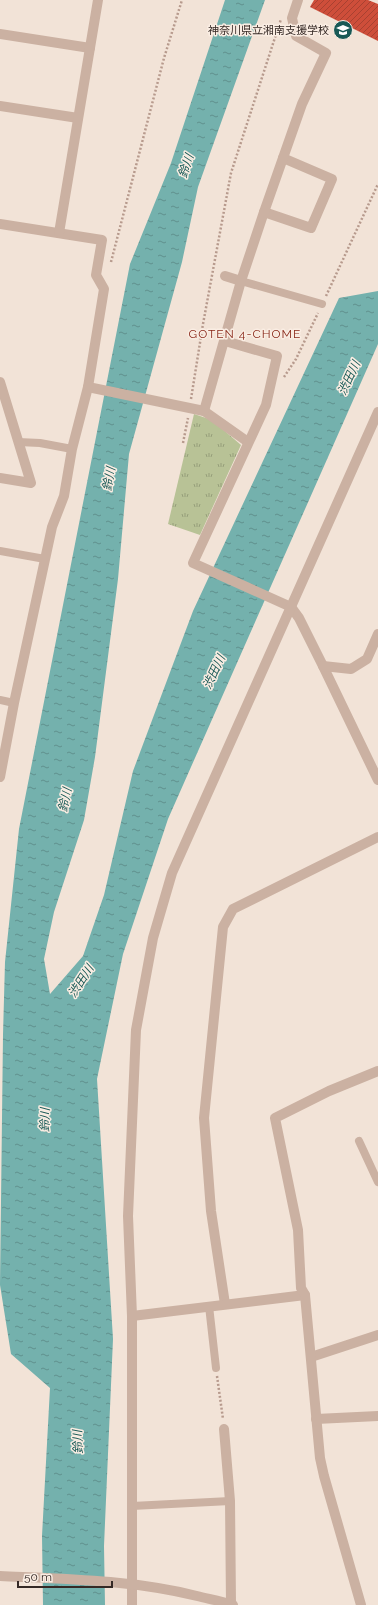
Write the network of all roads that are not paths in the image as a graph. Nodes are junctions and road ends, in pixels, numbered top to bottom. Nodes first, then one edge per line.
1 (98, 0) edge
2 (298, 0) edge
3 (0, 34) edge
4 (90, 48) junction
5 (0, 106) edge
6 (78, 118) junction
7 (282, 158) junction
8 (264, 212) junction
9 (0, 224) edge
10 (59, 233) junction
11 (225, 276) dead end
12 (241, 281) junction
13 (322, 304) dead end
14 (225, 341) junction
15 (0, 382) edge
16 (88, 387) junction
17 (3, 402) edge
18 (204, 411) junction
19 (378, 412) edge
20 (18, 442) junction
21 (248, 442) junction
22 (72, 449) junction
23 (0, 478) edge
24 (0, 551) edge
25 (45, 559) junction
26 (291, 607) junction
27 (378, 634) edge
28 (323, 666) junction
29 (0, 700) edge
30 (14, 702) junction
31 (0, 777) edge
32 (378, 780) edge
33 (378, 837) edge
34 (378, 1070) edge
35 (359, 1141) dead end
36 (378, 1182) edge
37 (305, 1295) junction
38 (225, 1304) junction
39 (209, 1306) junction
40 (132, 1316) junction
41 (378, 1335) edge
42 (311, 1357) junction
43 (216, 1368) road end
44 (378, 1416) edge
45 (316, 1419) junction
46 (224, 1429) road end
47 (230, 1501) junction
48 (132, 1506) junction
49 (0, 1576) edge
50 (128, 1583) junction
51 (132, 1605) edge
52 (232, 1605) edge
53 (361, 1605) edge

1 - 4 street
2 - 7 street
3 - 4 street
4 - 6 street
5 - 6 street
6 - 10 street
7 - 8 street
7 - 8 street
8 - 12 street
9 - 10 street
10 - 16 street
11 - 12 street
12 - 13 lane
12 - 14 street
14 - 18 street
14 - 21 street
15 - 17 street
16 - 18 street
16 - 22 street
17 - 20 street
18 - 21 street
19 - 26 street
20 - 22 lane
20 - 23 street
21 - 26 street
22 - 25 street
24 - 25 lane
25 - 30 street
26 - 28 street
26 - 40 street
27 - 28 street
28 - 32 street
29 - 30 lane
30 - 31 street
33 - 38 street
34 - 37 street
35 - 36 lane
37 - 38 street
37 - 42 street
38 - 39 street
39 - 40 street
39 - 43 lane
40 - 48 street
41 - 42 street
42 - 45 street
44 - 45 street
45 - 53 street
46 - 47 street
47 - 48 lane
47 - 52 street
48 - 50 street
49 - 50 street
50 - 51 street
50 - 52 street

